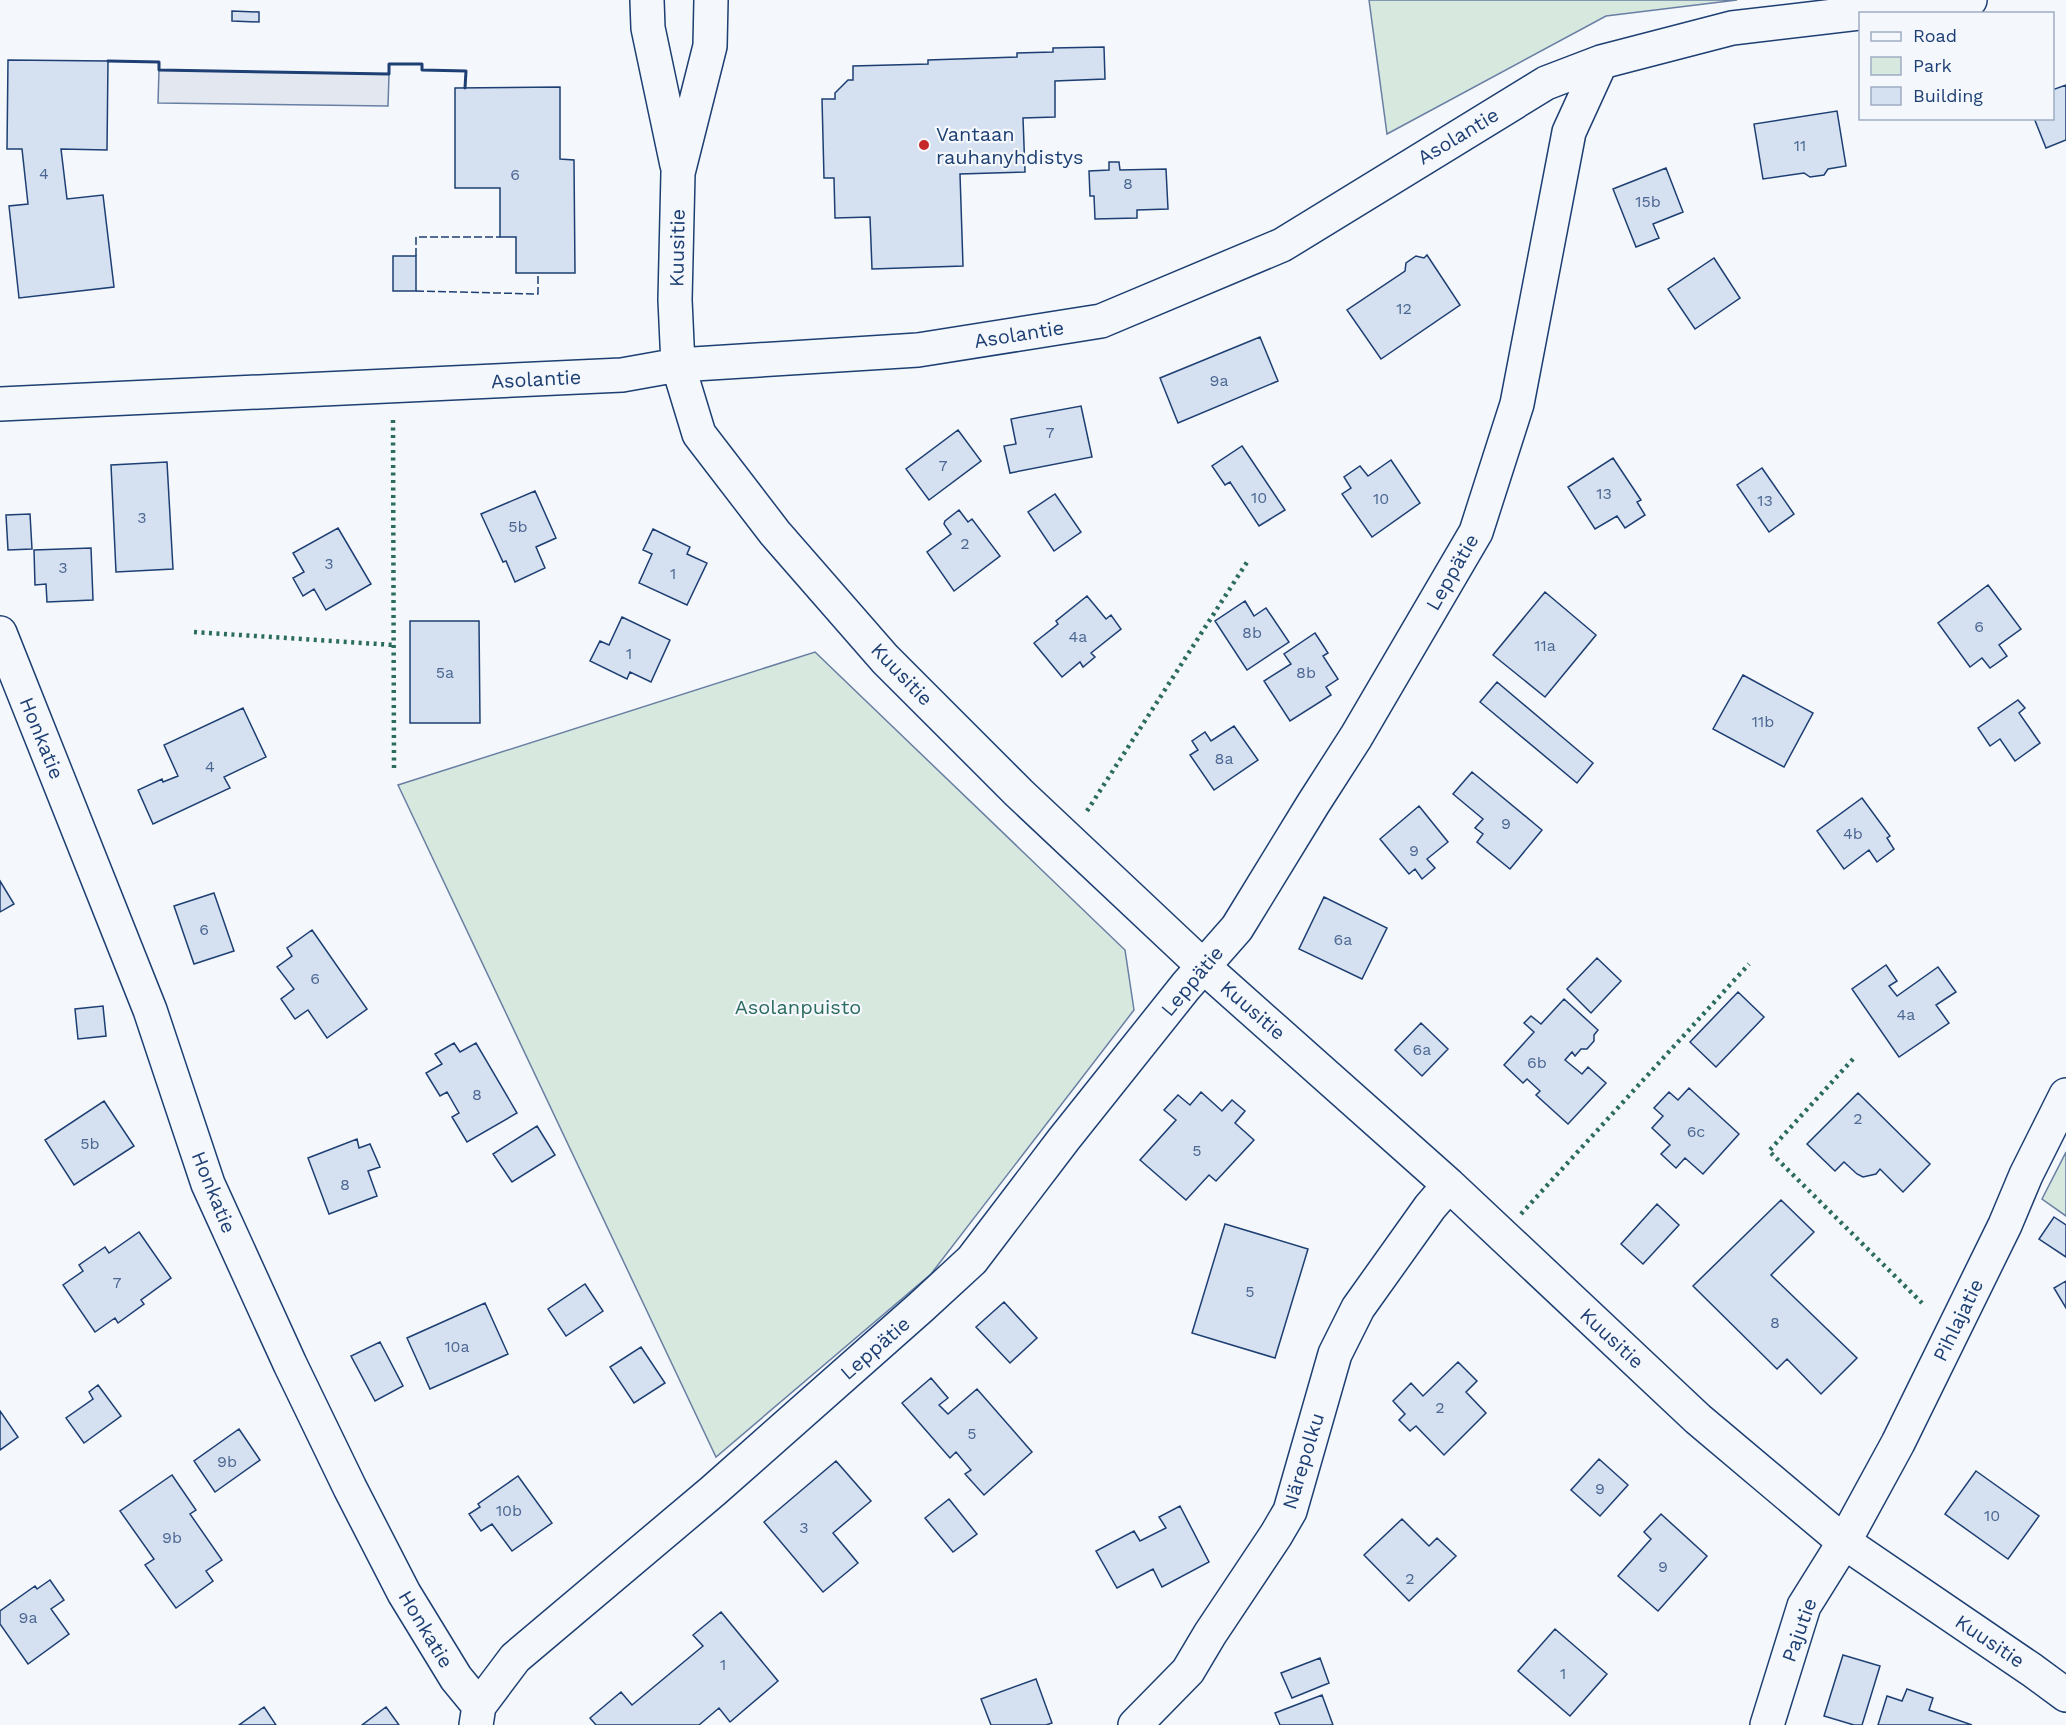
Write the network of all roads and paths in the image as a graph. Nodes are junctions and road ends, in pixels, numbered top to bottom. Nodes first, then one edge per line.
1 (647, 0) edge
2 (711, 0) edge
3 (1970, 0) edge
4 (1868, 12) edge
5 (1859, 13) edge
6 (1601, 62) junction
7 (678, 173) junction
8 (678, 365) junction
9 (0, 404) edge
10 (0, 633) edge
11 (1204, 967) junction
12 (2066, 1095) edge
13 (1449, 1185) junction
14 (1844, 1542) junction
15 (2066, 1695) edge
16 (478, 1715) edge
17 (1135, 1725) edge
18 (1767, 1725) edge

1 - 7 street, Kuusitie
2 - 7 street, Kuusitie
3 - 4 street, Asolantie
5 - 6 street, Asolantie
6 - 8 street, Asolantie
6 - 11 street, Leppätie
7 - 8 street, Kuusitie
8 - 9 street, Asolantie
8 - 11 street, Kuusitie
10 - 16 street, Honkatie
11 - 13 street, Kuusitie
11 - 16 street, Leppätie
12 - 14 street, Pihlajatie
13 - 14 street, Kuusitie
13 - 17 street, Närepolku
14 - 15 street, Kuusitie
14 - 18 street, Pajutie

